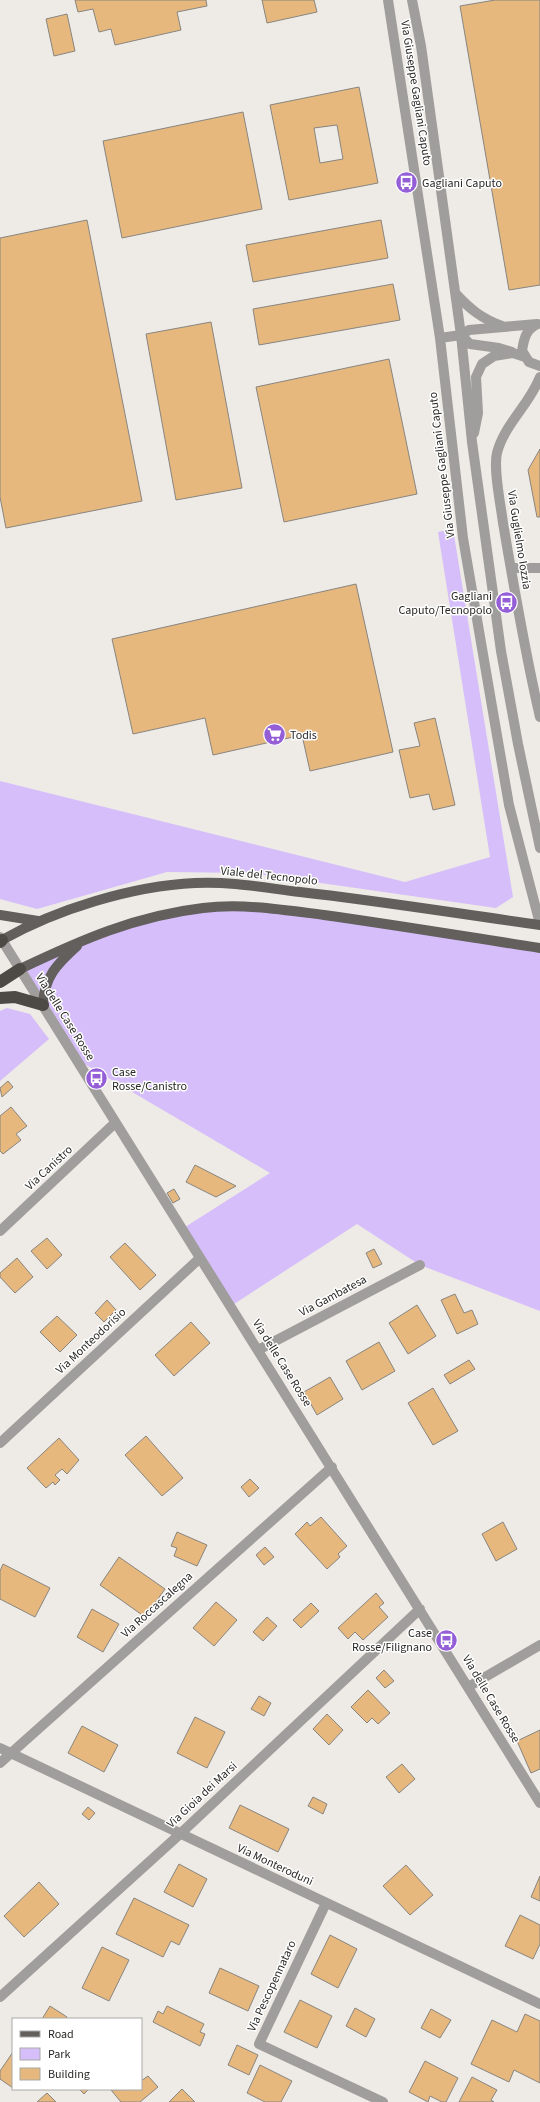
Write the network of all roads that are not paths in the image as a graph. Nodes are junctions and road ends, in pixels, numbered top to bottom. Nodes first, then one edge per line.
1 (388, 0) edge
2 (412, 0) edge
3 (456, 294) junction
4 (539, 324) edge
5 (504, 327) junction
6 (461, 335) junction
7 (440, 338) junction
8 (513, 353) junction
9 (525, 357) junction
10 (540, 366) edge
11 (540, 377) edge
12 (472, 442) junction
13 (511, 568) junction
14 (540, 568) edge
15 (540, 717) edge
16 (540, 848) edge
17 (0, 915) edge
18 (38, 921) junction
19 (540, 925) edge
20 (86, 938) junction
21 (1, 940) edge
22 (540, 948) edge
23 (20, 969) junction
24 (0, 982) edge
25 (0, 998) edge
26 (43, 1005) junction
27 (115, 1123) junction
28 (0, 1231) edge
29 (200, 1258) junction
30 (420, 1265) dead end
31 (258, 1350) junction
32 (0, 1443) edge
33 (332, 1468) junction
34 (420, 1609) junction
35 (540, 1645) edge
36 (468, 1687) junction
37 (0, 1748) edge
38 (11, 1753) junction
39 (0, 1763) edge
40 (540, 1803) edge
41 (180, 1834) junction
42 (326, 1903) junction
43 (0, 1997) edge
44 (540, 2004) edge
45 (383, 2102) edge

1 - 7 street, Via Giuseppe Gagliani Caputo
2 - 3 street, Via Giuseppe Gagliani Caputo
3 - 5 street
3 - 6 street, Via Giuseppe Gagliani Caputo
4 - 5 street
4 - 9 street
5 - 6 street
6 - 7 street
6 - 8 street
6 - 12 street, Via Giuseppe Gagliani Caputo
7 - 19 street, Via Giuseppe Gagliani Caputo
8 - 9 street
8 - 12 street
9 - 10 street
11 - 13 street, Via Guglielmo Iozzia
12 - 16 street, Via Giuseppe Gagliani Caputo
13 - 14 street
13 - 15 street, Via Guglielmo Iozzia
17 - 18 main road
18 - 19 main road, Viale del Tecnopolo
18 - 21 main road, Viale del Tecnopolo
20 - 22 main road
20 - 23 main road
20 - 26 main road
21 - 23 street, Via delle Case Rosse
23 - 24 highway
23 - 26 street, Via delle Case Rosse
25 - 26 highway
26 - 27 street, Via delle Case Rosse
27 - 28 street, Via Canistro
27 - 29 street, Via delle Case Rosse
29 - 31 street, Via delle Case Rosse
29 - 32 street, Via Monteodorisio
30 - 31 street, Via Gambatesa
31 - 33 street, Via delle Case Rosse
33 - 34 street, Via delle Case Rosse
33 - 38 street, Via Roccascalegna
34 - 36 street, Via delle Case Rosse
34 - 41 street, Via Gioia dei Marsi
35 - 36 street
36 - 40 street, Via delle Case Rosse
37 - 38 street, Via Monteroduni
38 - 39 street, Via Roccascalegna
38 - 41 street, Via Monteroduni
41 - 42 street, Via Monteroduni
41 - 43 street, Via Gioia dei Marsi
42 - 44 street, Via Monteroduni
42 - 45 street, Via Pescopennataro

